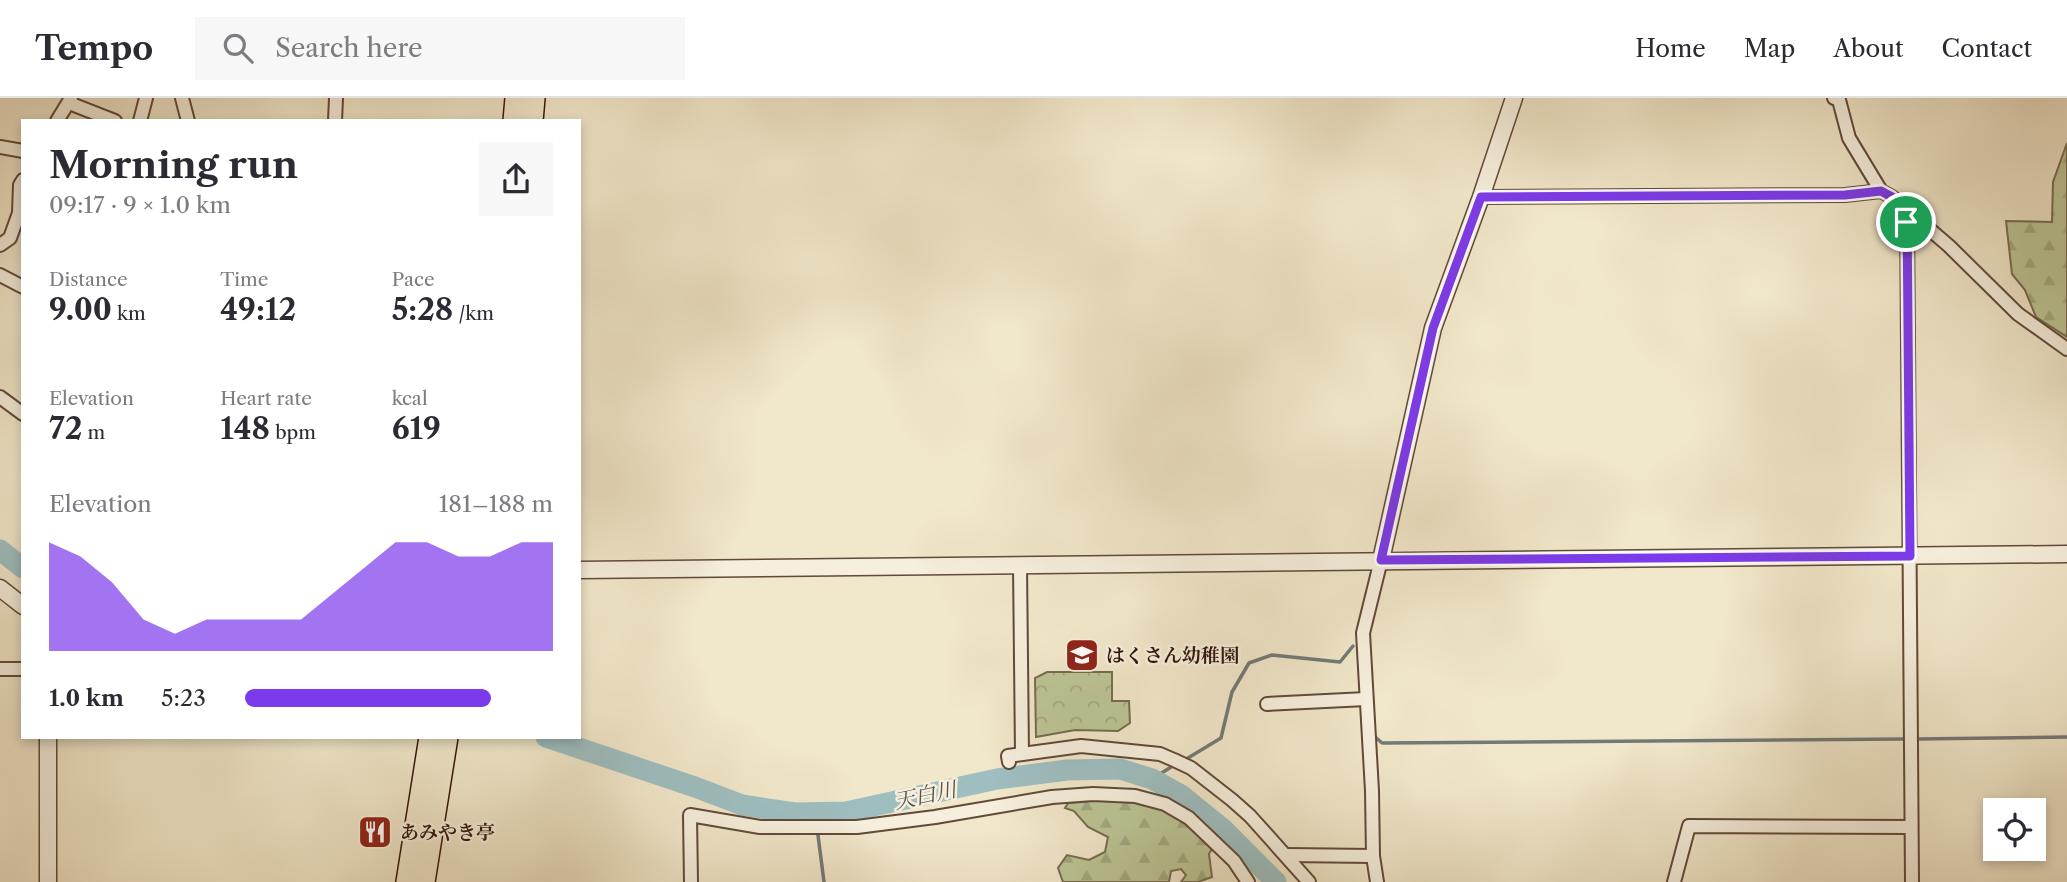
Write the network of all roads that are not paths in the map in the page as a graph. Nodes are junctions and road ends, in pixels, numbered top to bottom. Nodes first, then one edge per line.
1 (146, 98) edge
2 (182, 98) edge
3 (336, 98) edge
4 (516, 98) edge
5 (534, 98) edge
6 (1514, 98) edge
7 (1834, 98) edge
8 (66, 101) edge
9 (58, 119) edge
10 (111, 119) edge
11 (141, 119) edge
12 (187, 119) edge
13 (335, 119) edge
14 (514, 119) edge
15 (531, 119) edge
16 (0, 147) edge
17 (21, 151) edge
18 (21, 183) edge
19 (1881, 191) junction
20 (1481, 197) junction
21 (1907, 211) junction
22 (0, 245) edge
23 (0, 275) edge
24 (21, 286) edge
25 (2067, 349) edge
26 (0, 397) edge
27 (21, 413) edge
28 (2067, 554) edge
29 (1910, 556) junction
30 (1381, 560) junction
31 (1020, 565) junction
32 (581, 570) edge
33 (0, 588) edge
34 (21, 604) edge
35 (0, 669) edge
36 (21, 669) edge
37 (1366, 699) junction
38 (1267, 704) dead end
39 (48, 739) edge
40 (438, 739) edge
41 (438, 739) edge
42 (1022, 754) junction
43 (1009, 762) dead end
44 (1911, 827) junction
45 (1286, 855) junction
46 (1373, 856) junction
47 (48, 882) edge
48 (407, 882) edge
49 (424, 882) edge
50 (691, 882) edge
51 (1248, 882) edge
52 (1309, 882) edge
53 (1377, 882) edge
54 (1674, 882) edge
55 (1912, 882) edge

1 - 11 street
2 - 12 street
3 - 13 street
4 - 14 main road
5 - 15 main road
6 - 20 street
7 - 19 street
8 - 9 street
8 - 10 street
16 - 17 street
18 - 22 street
19 - 20 street
19 - 21 street
20 - 30 street
21 - 25 street
21 - 29 street
23 - 24 street
26 - 27 street
28 - 29 street
29 - 30 street
29 - 44 street
30 - 31 street
30 - 37 street
31 - 32 street
31 - 42 street
33 - 34 street
35 - 36 street
37 - 38 street
37 - 46 street
39 - 47 street
40 - 48 main road
41 - 49 main road
42 - 43 street
42 - 45 street
44 - 54 street
44 - 55 street
45 - 46 street
45 - 52 street
46 - 53 street
50 - 51 street

